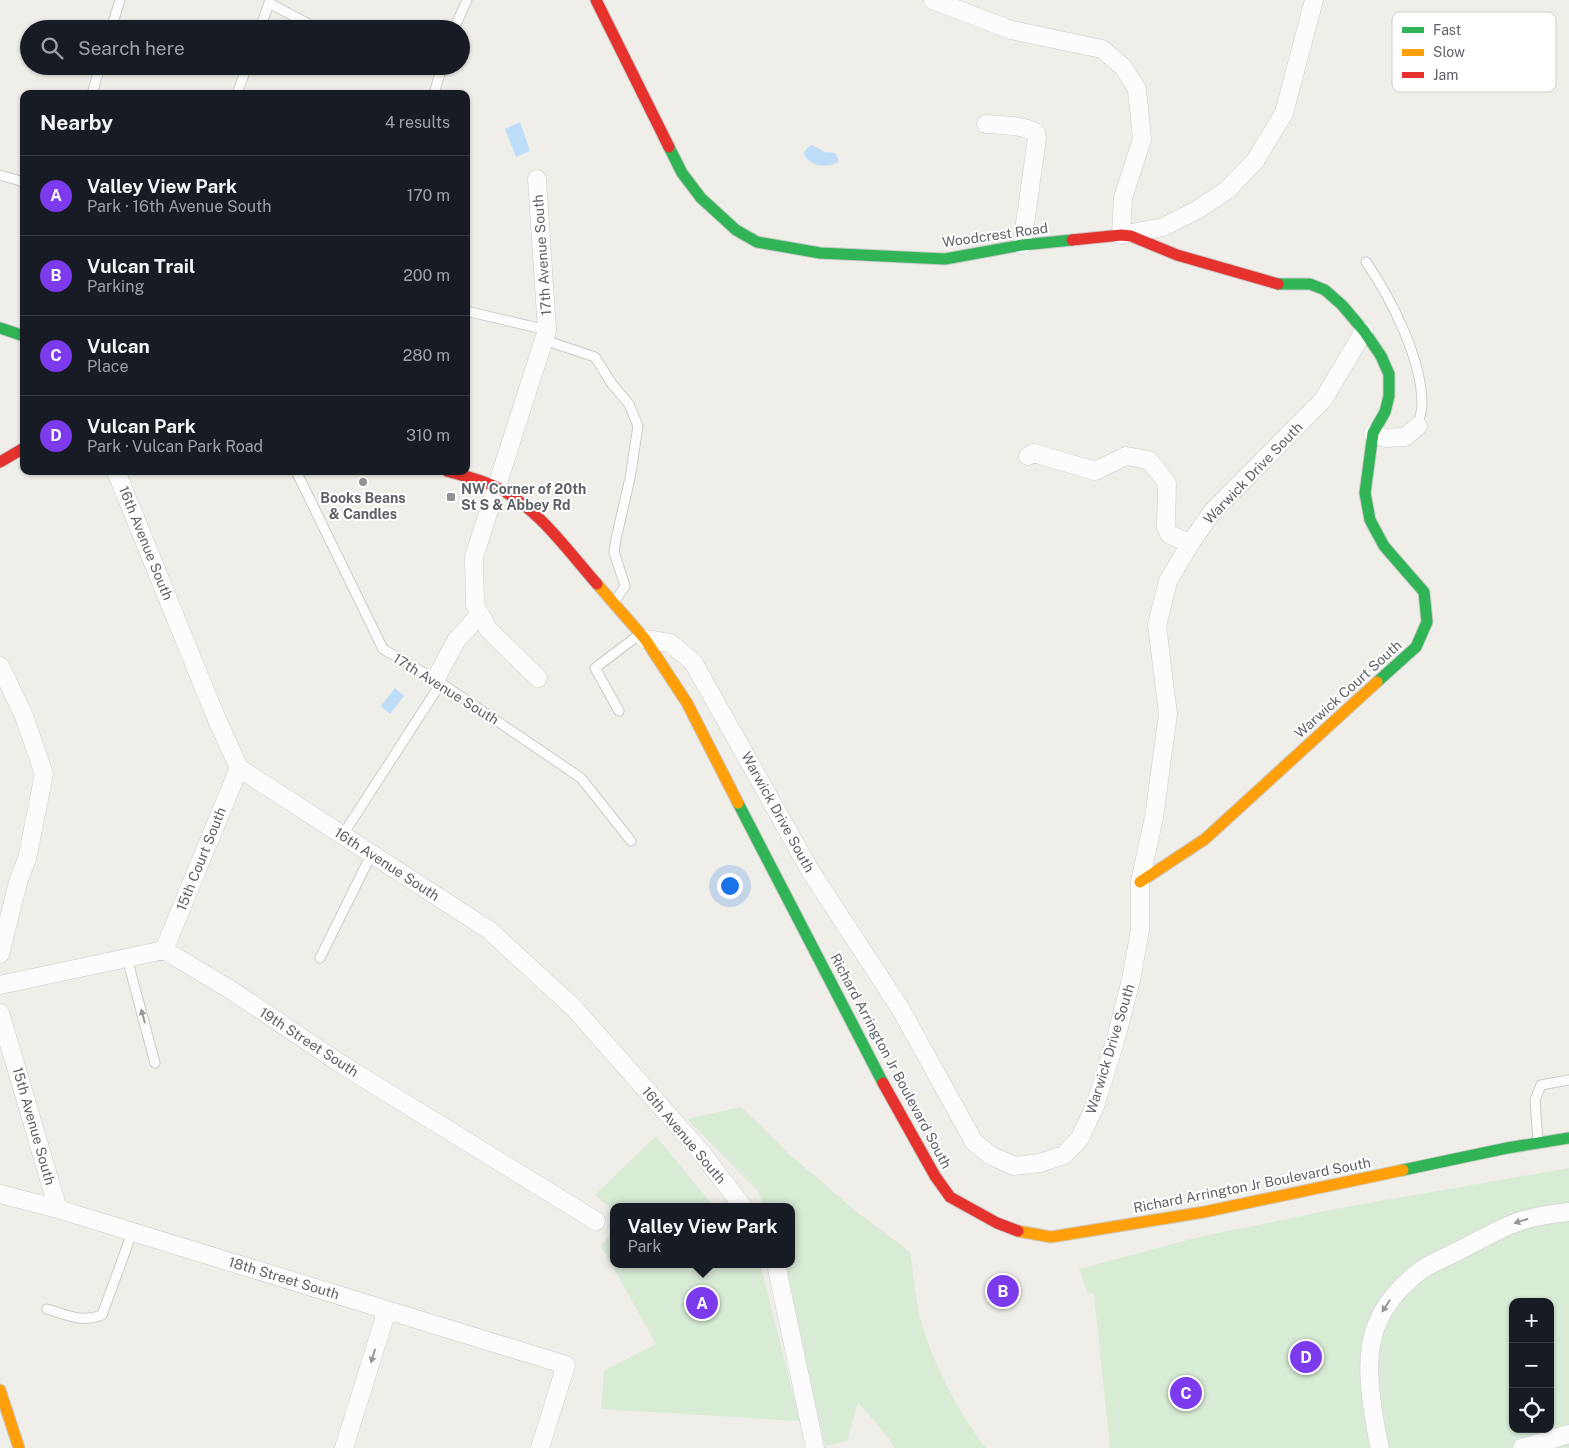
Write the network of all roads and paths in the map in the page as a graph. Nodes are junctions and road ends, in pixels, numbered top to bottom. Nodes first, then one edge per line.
1 (120, 0) edge
2 (467, 0) edge
3 (596, 0) edge
4 (933, 0) edge
5 (1314, 0) edge
6 (270, 2) edge
7 (114, 20) edge
8 (263, 20) edge
9 (302, 20) edge
10 (458, 20) edge
11 (97, 75) edge
12 (244, 75) edge
13 (439, 75) edge
14 (93, 90) edge
15 (238, 90) edge
16 (435, 90) edge
17 (986, 124) dead end
18 (0, 175) edge
19 (536, 179) dead end
20 (20, 181) edge
21 (1121, 235) junction
22 (1022, 245) junction
23 (1366, 262) dead end
24 (470, 312) edge
25 (0, 328) edge
26 (1364, 331) junction
27 (20, 335) edge
28 (545, 335) junction
29 (1418, 426) joint
30 (1373, 433) junction
31 (20, 450) edge
32 (1028, 456) dead end
33 (0, 462) edge
34 (118, 475) edge
35 (298, 475) edge
36 (460, 475) edge
37 (497, 487) junction
38 (1190, 544) junction
39 (613, 603) junction
40 (480, 614) junction
41 (643, 637) junction
42 (0, 666) edge
43 (538, 678) dead end
44 (438, 681) junction
45 (619, 711) dead end
46 (238, 768) junction
47 (342, 836) junction
48 (630, 841) dead end
49 (371, 855) junction
50 (1140, 882) junction
51 (164, 950) junction
52 (0, 954) edge
53 (127, 958) junction
54 (320, 958) dead end
55 (0, 985) edge
56 (0, 1013) edge
57 (155, 1063) dead end
58 (1569, 1080) edge
59 (1569, 1138) edge
60 (1538, 1143) junction
61 (0, 1194) edge
62 (740, 1203) edge
63 (58, 1209) junction
64 (1569, 1212) edge
65 (596, 1221) dead end
66 (132, 1233) junction
67 (777, 1268) edge
68 (48, 1309) dead end
69 (387, 1310) junction
70 (0, 1390) edge
71 (1569, 1434) edge
72 (19, 1448) edge
73 (344, 1448) edge
74 (540, 1448) edge
75 (815, 1448) edge
76 (1380, 1448) edge
77 (1522, 1448) edge

1 - 7 lane
2 - 10 lane
3 - 22 street, Woodcrest Road
4 - 21 street
5 - 21 street
6 - 8 lane
6 - 9 lane
11 - 14 lane
12 - 15 lane
13 - 16 lane
17 - 22 street
18 - 20 lane
19 - 28 street, 17th Avenue South
21 - 22 street, Woodcrest Road
21 - 26 street, Woodcrest Road
23 - 29 lane
24 - 28 lane, 17th Avenue South
25 - 27 street
26 - 30 street, Woodcrest Road
26 - 38 street, Warwick Drive South
28 - 37 street, 17th Avenue South
28 - 39 lane
29 - 30 street
30 - 50 street, Warwick Court South
31 - 33 street
32 - 38 street
34 - 46 street, 16th Avenue South
35 - 44 lane, 17th Avenue South
36 - 37 street, Richard Arrington Jr Boulevard South
37 - 39 street, Richard Arrington Jr Boulevard South
37 - 40 street, 17th Avenue South
38 - 50 street, Warwick Drive South
39 - 41 street, Richard Arrington Jr Boulevard South
40 - 43 street
40 - 44 street
41 - 45 lane
41 - 50 street, Warwick Drive South
41 - 60 street, Richard Arrington Jr Boulevard South
42 - 52 street
44 - 47 lane
44 - 48 lane, 17th Avenue South
46 - 47 street, 16th Avenue South
46 - 51 street, 15th Court South
47 - 49 street, 16th Avenue South
49 - 54 lane
49 - 62 street, 16th Avenue South
51 - 53 street
51 - 65 street, 19th Street South
53 - 55 street
57 -> 53 lane
56 - 63 street, 15th Avenue South
58 - 60 lane
59 - 60 street, Richard Arrington Jr Boulevard South
61 - 63 street, 18th Street South
63 - 66 street, 18th Street South
64 -> 76 street
66 - 68 lane
66 - 69 street, 18th Street South
67 - 75 street
69 -> 73 street
69 - 74 street, 18th Street South
70 - 72 street
71 - 77 street

